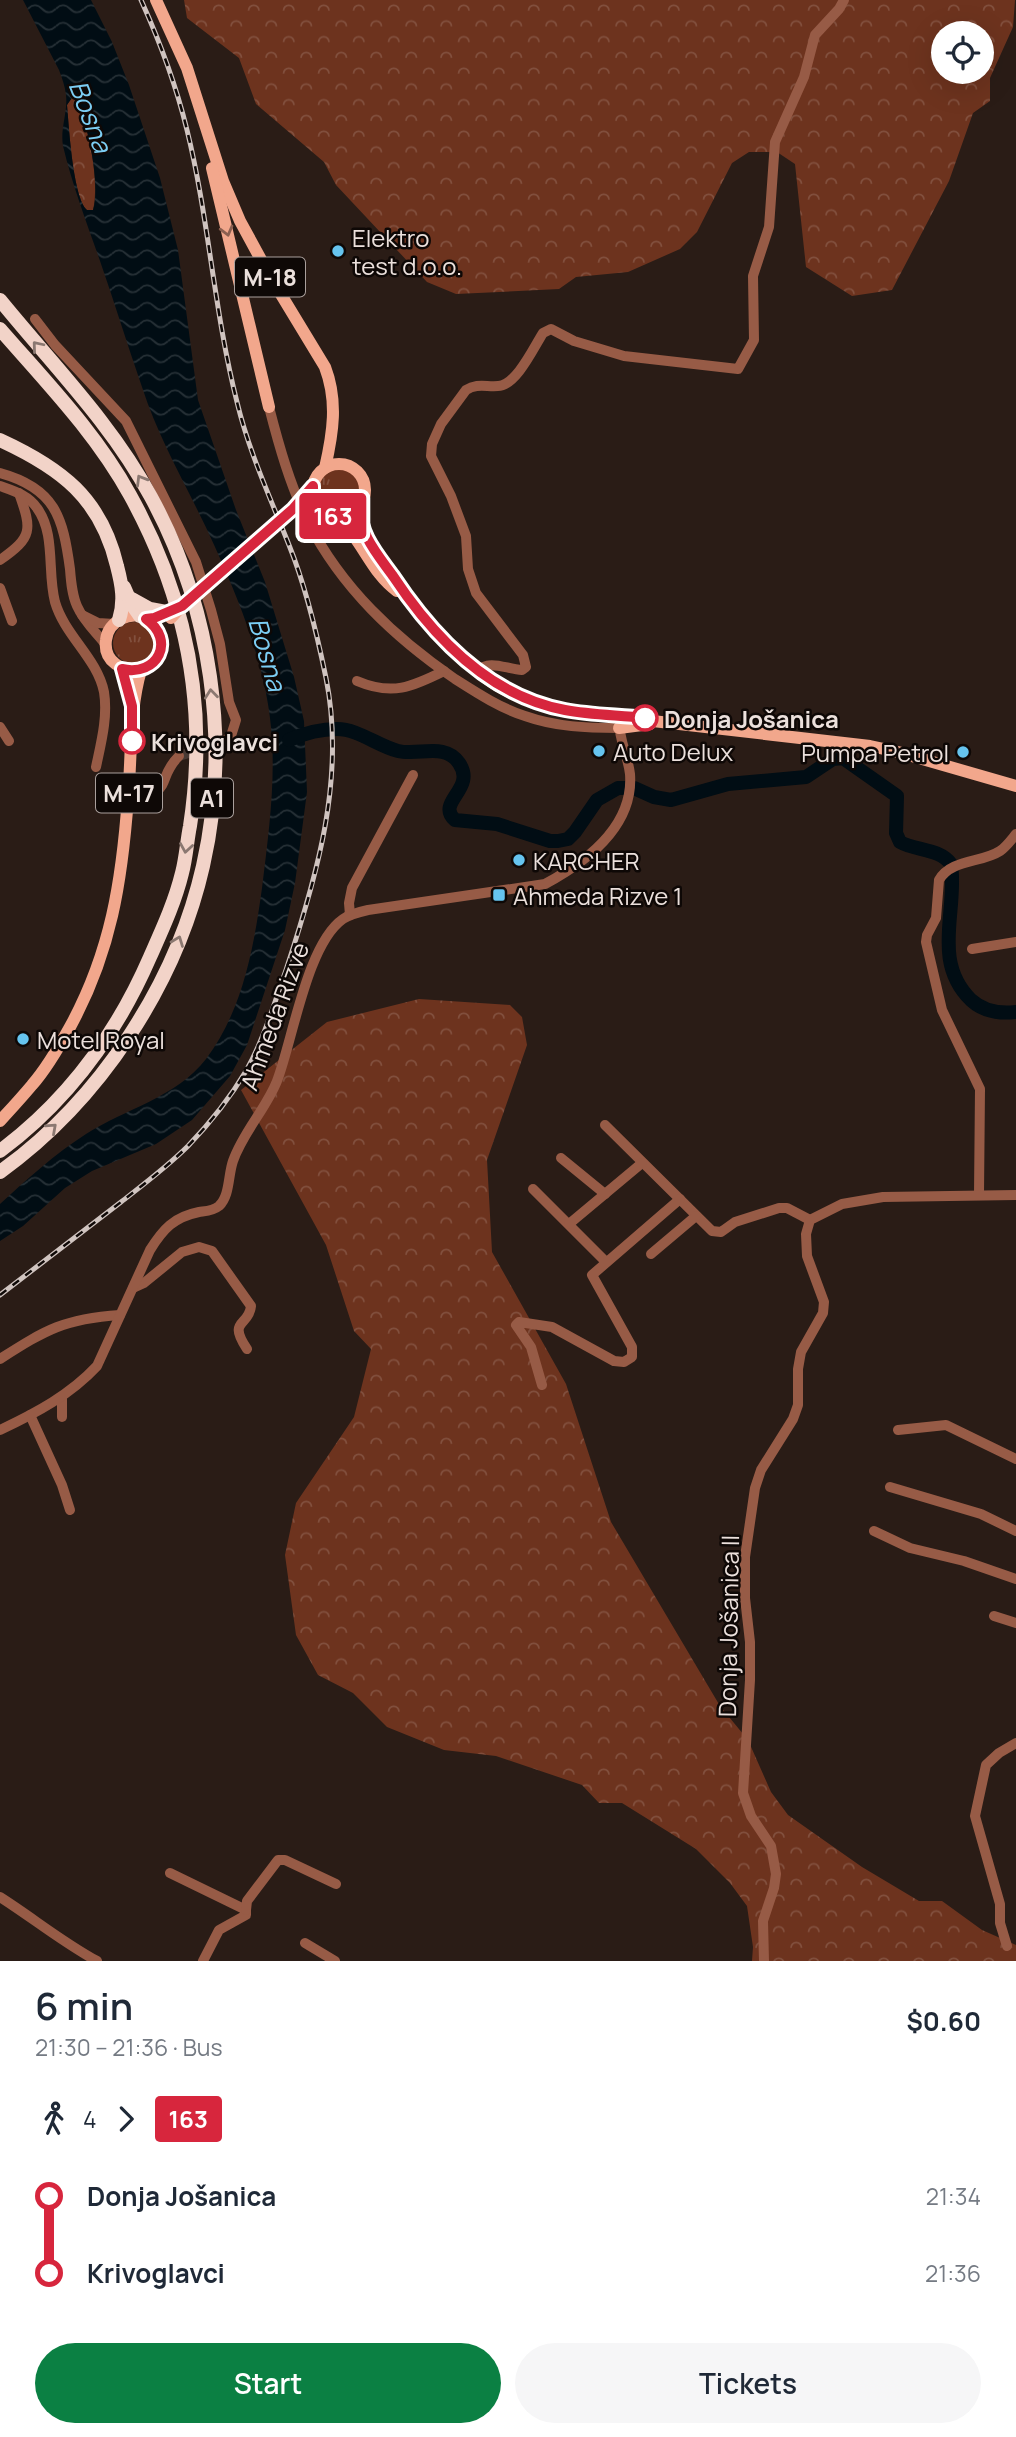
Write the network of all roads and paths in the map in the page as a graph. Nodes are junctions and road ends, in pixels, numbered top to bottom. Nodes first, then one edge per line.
1 (156, 0) edge
2 (844, 0) edge
3 (204, 116) junction
4 (0, 300) edge
5 (35, 319) dead end
6 (0, 329) edge
7 (0, 340) edge
8 (49, 386) junction
9 (269, 407) joint
10 (332, 435) junction
11 (0, 440) edge
12 (346, 465) junction
13 (325, 468) junction
14 (0, 473) edge
15 (0, 486) edge
16 (310, 489) junction
17 (18, 493) junction
18 (360, 505) junction
19 (293, 509) junction
20 (323, 512) junction
21 (0, 560) edge
22 (120, 576) junction
23 (0, 588) edge
24 (128, 595) junction
25 (406, 597) junction
26 (168, 614) junction
27 (82, 615) junction
28 (143, 617) junction
29 (12, 621) dead end
30 (116, 622) junction
31 (161, 638) junction
32 (106, 645) junction
33 (122, 669) junction
34 (141, 670) junction
35 (444, 671) junction
36 (476, 671) junction
37 (357, 681) dead end
38 (132, 706) junction
39 (620, 722) junction
40 (0, 727) edge
41 (9, 741) dead end
42 (222, 743) dead end
43 (179, 756) tunnel mouth
44 (96, 767) dead end
45 (413, 775) dead end
46 (1016, 786) edge
47 (128, 796) junction
48 (1016, 834) edge
49 (350, 915) junction
50 (1016, 942) edge
51 (972, 949) dead end
52 (0, 1121) edge
53 (605, 1125) dead end
54 (0, 1151) edge
55 (561, 1158) dead end
56 (642, 1163) junction
57 (0, 1172) edge
58 (533, 1189) dead end
59 (605, 1194) junction
60 (979, 1194) junction
61 (1016, 1195) edge
62 (680, 1199) junction
63 (696, 1216) junction
64 (810, 1220) junction
65 (569, 1224) junction
66 (651, 1254) dead end
67 (605, 1261) junction
68 (133, 1288) junction
69 (120, 1315) junction
70 (247, 1349) dead end
71 (0, 1359) edge
72 (542, 1385) dead end
73 (62, 1397) junction
74 (30, 1415) junction
75 (62, 1417) dead end
76 (0, 1430) edge
77 (898, 1430) dead end
78 (1016, 1459) edge
79 (890, 1487) dead end
80 (69, 1510) dead end
81 (874, 1531) dead end
82 (1016, 1531) edge
83 (1016, 1579) edge
84 (994, 1616) dead end
85 (1016, 1623) edge
86 (1016, 1743) edge
87 (170, 1873) dead end
88 (336, 1884) dead end
89 (0, 1898) edge
90 (246, 1910) junction
91 (305, 1943) dead end
92 (1007, 1946) dead end
93 (97, 1961) edge
94 (202, 1961) edge
95 (335, 1961) edge
96 (764, 1961) edge

1 - 3 main road, M-18
2 - 36 street
3 -> 9 main road
3 - 10 main road, M-18
57 -> 4 highway, A1
5 - 42 street
6 - 8 highway, A1
7 - 8 highway
8 -> 54 highway, A1
9 - 35 street
10 - 12 main road, M-18
10 - 13 main road, M-18
11 - 22 highway
12 - 13 main road
12 - 18 main road, M-18
13 - 16 main road, M-18
14 - 27 street
15 - 17 street
16 - 19 main road, bridge
16 - 20 main road, M-18
17 - 21 street
17 - 44 street
18 - 20 main road
18 - 25 main road, M-18
19 - 20 main road, bridge
19 - 26 main road, bridge
20 - 25 main road, M-18
22 - 24 highway
22 - 30 highway
23 - 29 street
24 - 26 highway
24 - 28 highway
25 - 36 main road, M-18
26 - 28 main road
26 - 31 main road, M-17
27 - 30 street
27 - 32 street
28 - 30 main road
28 - 31 main road
30 - 32 main road
31 - 34 main road, M-17
32 - 33 main road, M-17
33 - 34 main road
33 - 38 main road, M-17
34 - 38 main road, M-17
35 - 37 street
35 - 39 street
36 - 39 main road, M-18
38 - 47 main road, M-17
39 - 46 main road
39 - 49 street
40 - 41 street
43 - 47 street
45 - 49 street
47 - 52 main road, M-17
48 - 60 street
49 - 68 street, Ahmeda Rizve
50 - 51 street
53 - 56 street
55 - 59 street
56 - 59 street
56 - 62 street
58 - 65 street
59 - 65 street
60 - 61 street
60 - 64 street
62 - 63 street
62 - 67 street
63 - 64 street
63 - 66 street
64 - 96 street, Donja Jošanica II
65 - 67 street
67 - 72 street
68 - 69 street, Ahmeda Rizve
68 - 70 street
69 - 71 street
69 - 73 street, Ahmeda Rizve
73 - 74 street, Ahmeda Rizve
73 - 75 street
74 - 76 street, Ahmeda Rizve
74 - 80 street
77 - 78 street
79 - 82 street
81 - 83 street
84 - 85 street
86 - 92 street
87 - 90 street
88 - 90 street
89 - 93 street
90 - 94 street
91 - 95 street

